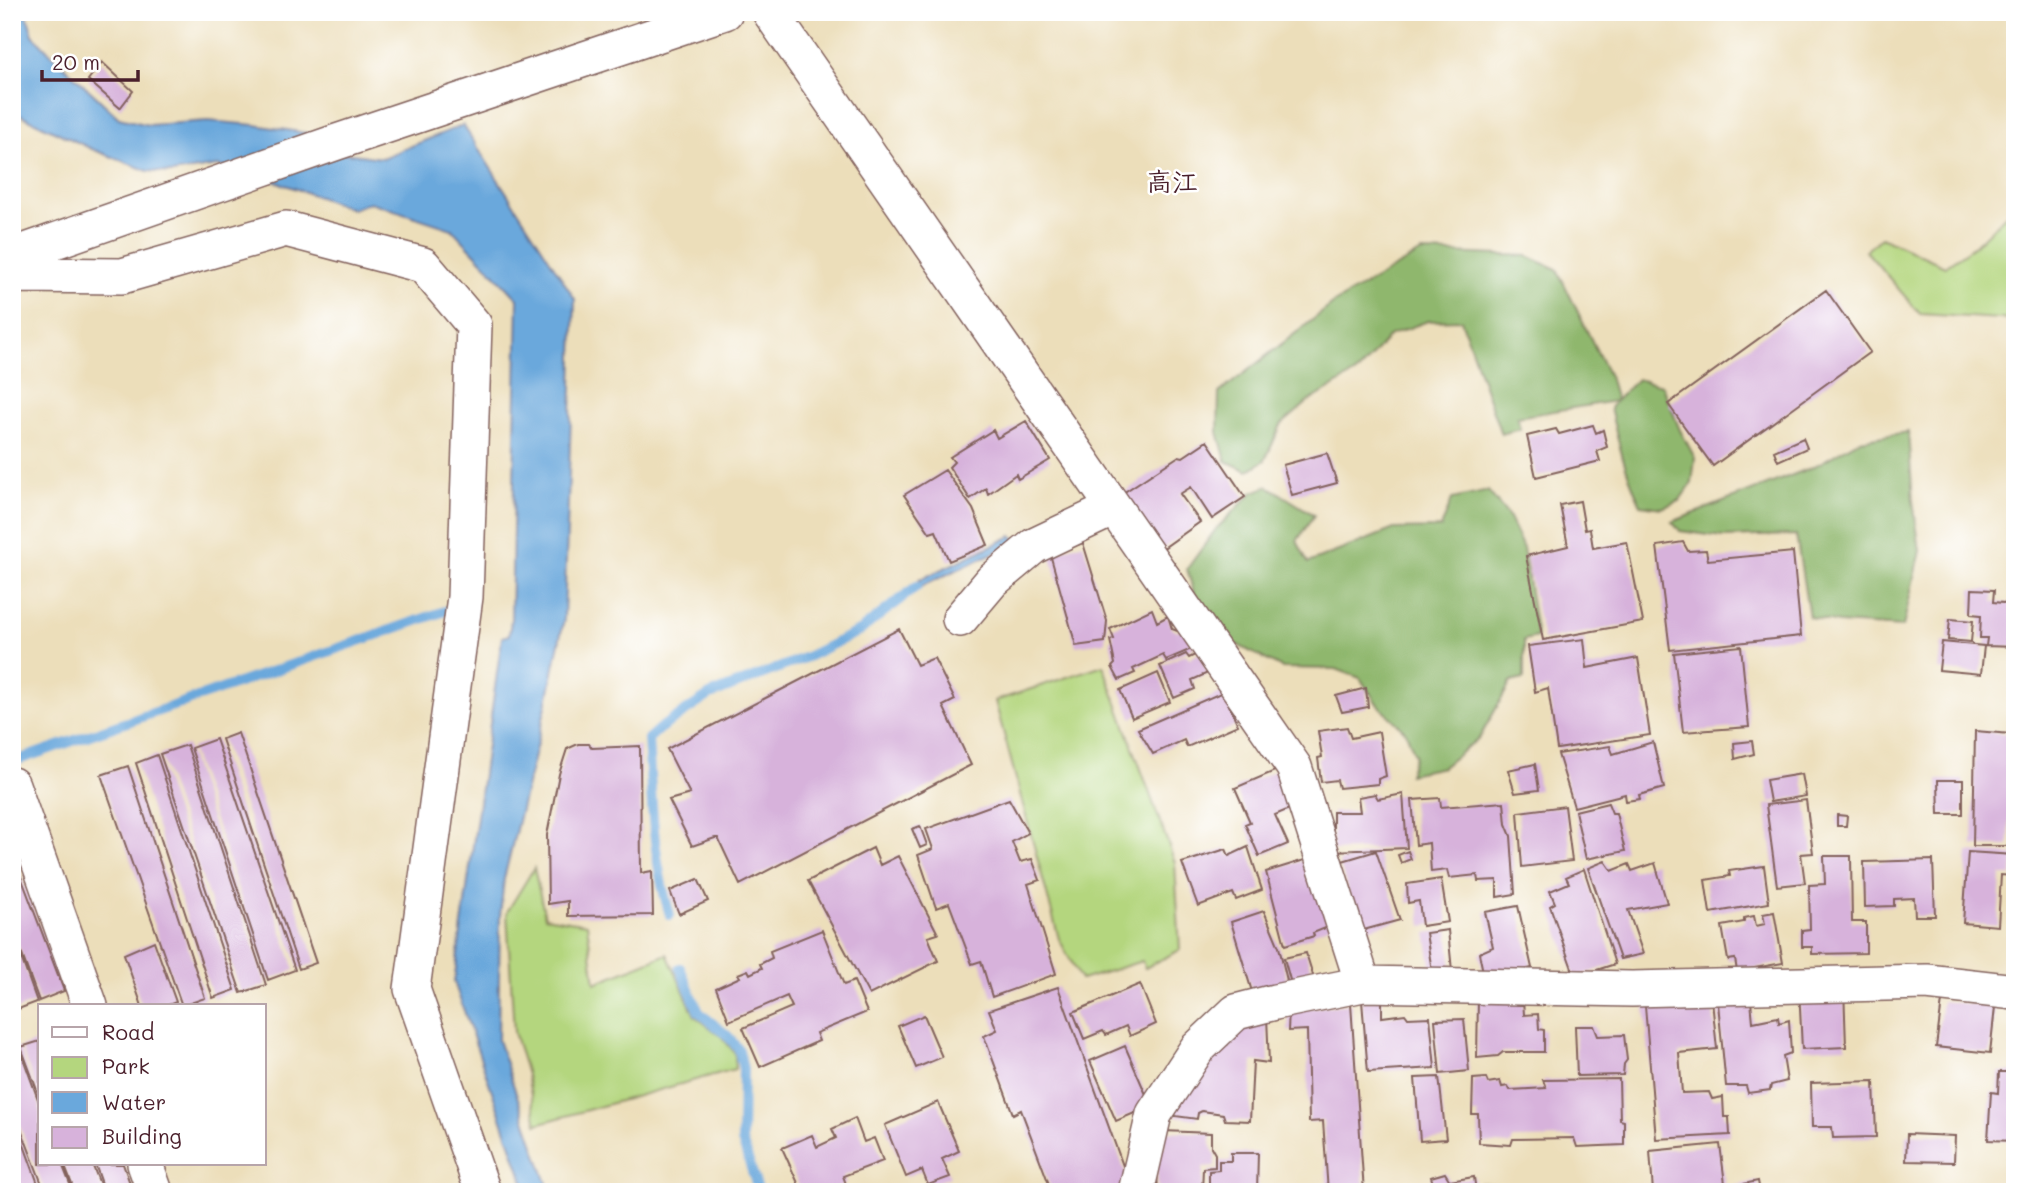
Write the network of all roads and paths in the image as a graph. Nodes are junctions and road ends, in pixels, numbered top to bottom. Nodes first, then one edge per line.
1 (725, 12) edge
2 (770, 12) edge
3 (12, 256) edge
4 (12, 278) edge
5 (1114, 508) junction
6 (960, 619) dead end
7 (12, 785) edge
8 (1363, 984) junction
9 (2015, 992) edge
10 (89, 1004) edge
11 (146, 1166) edge
12 (155, 1192) edge
13 (482, 1192) edge
14 (1136, 1192) edge

1 - 3 street
2 - 5 street
4 - 13 street
5 - 6 street
5 - 8 street
7 - 10 street
8 - 9 street
8 - 14 street
11 - 12 street

